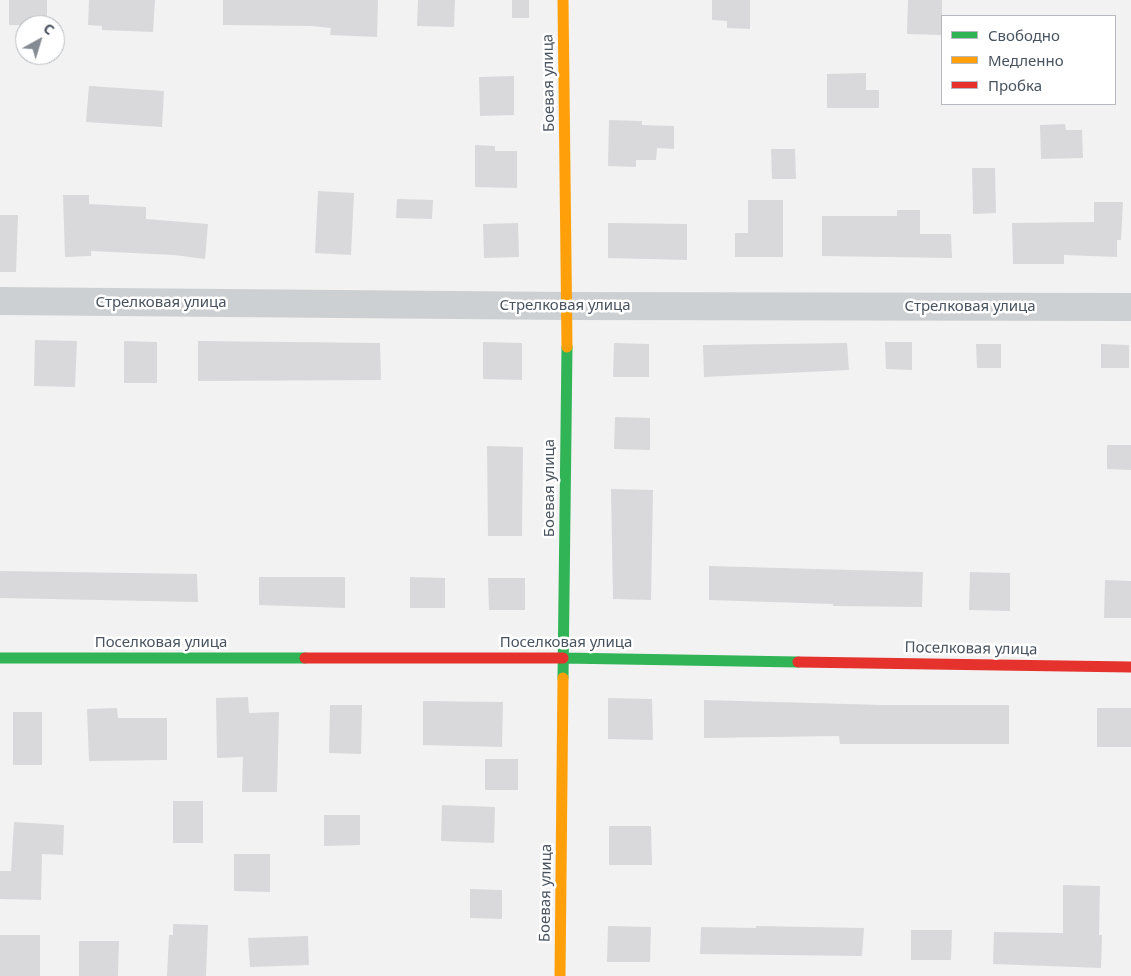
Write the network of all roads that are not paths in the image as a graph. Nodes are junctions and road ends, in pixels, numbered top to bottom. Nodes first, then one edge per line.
1 (563, 0) edge
2 (0, 301) edge
3 (567, 306) junction
4 (1131, 307) edge
5 (0, 658) edge
6 (564, 658) junction
7 (1131, 667) edge
8 (560, 976) edge

1 - 3 street, Боевая улица
2 - 3 street, Стрелковая улица
3 - 4 street, Стрелковая улица
3 - 6 street, Боевая улица
5 - 6 street, Поселковая улица
6 - 7 street, Поселковая улица
6 - 8 street, Боевая улица

